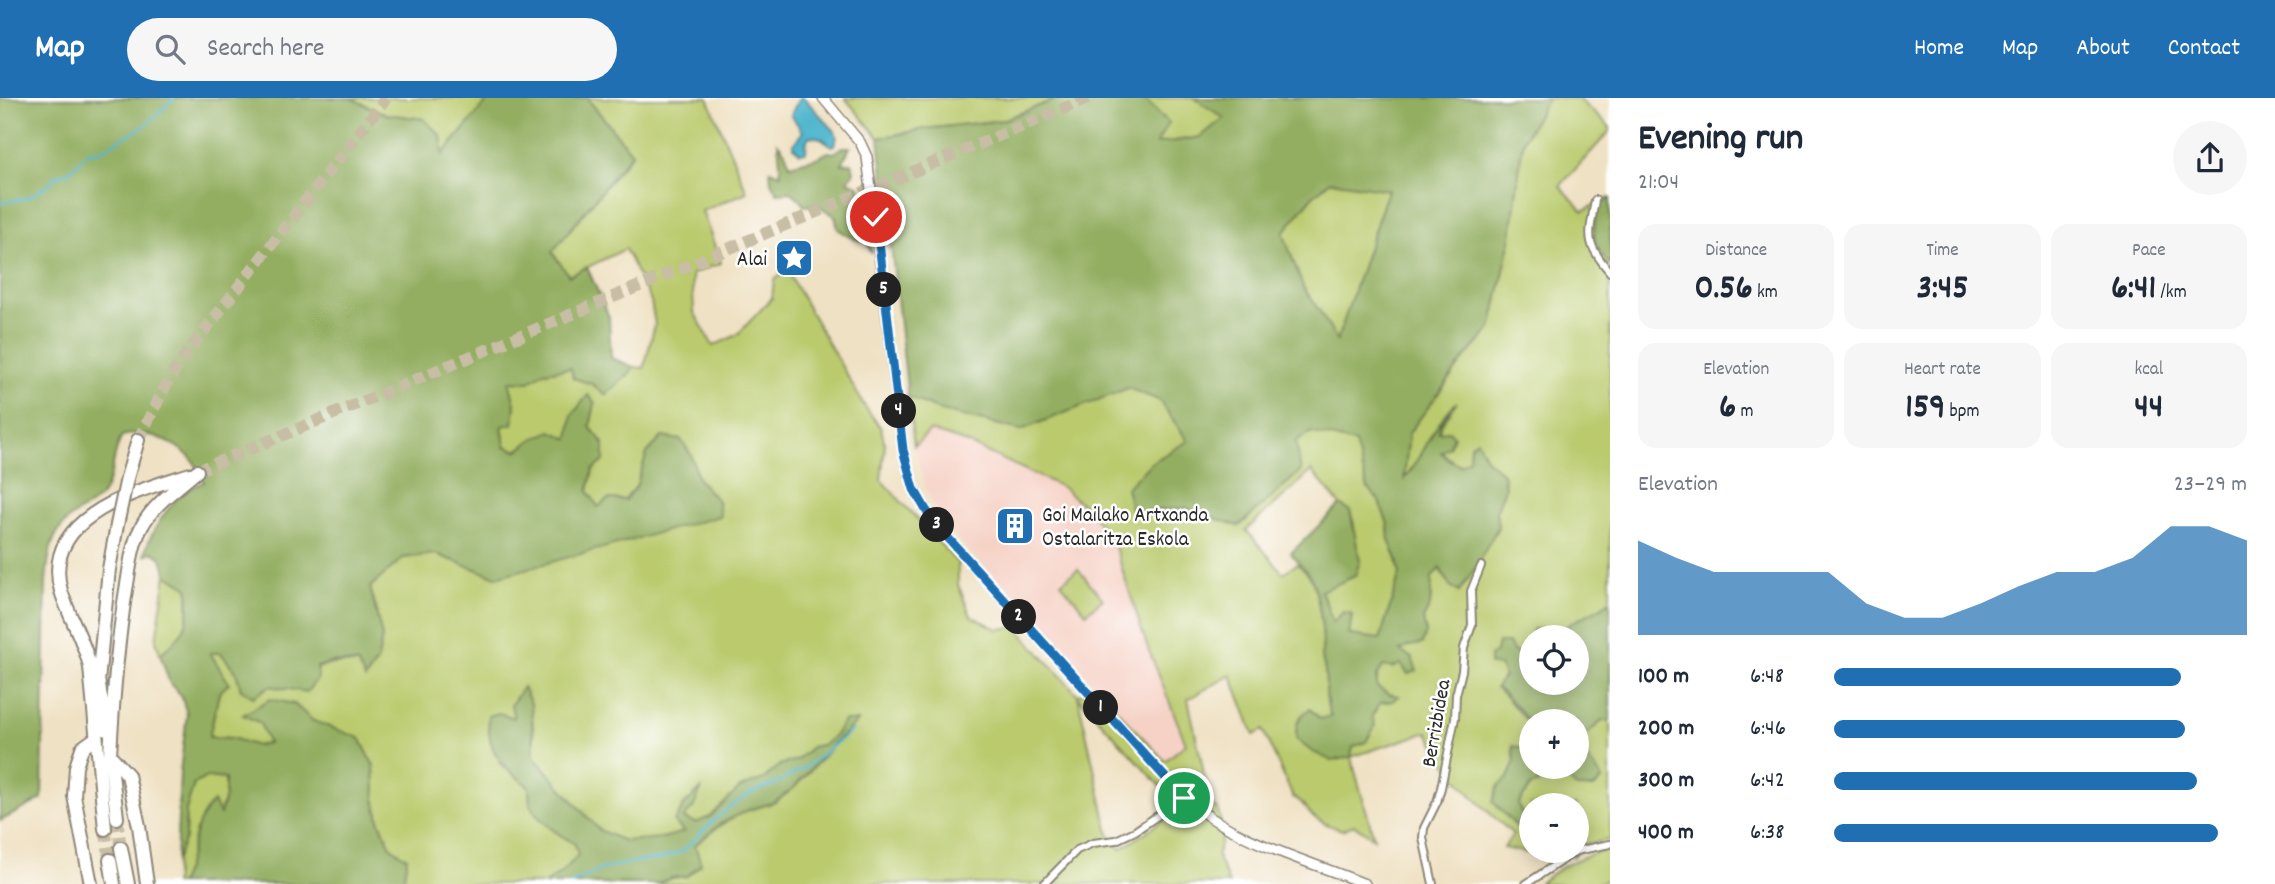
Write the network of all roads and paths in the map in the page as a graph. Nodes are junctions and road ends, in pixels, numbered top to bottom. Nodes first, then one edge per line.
1 (823, 98) edge
2 (1595, 200) dead end
3 (1610, 272) edge
4 (138, 440) tunnel mouth
5 (1481, 566) dead end
6 (98, 678) junction
7 (96, 738) junction
8 (110, 754) junction
9 (1184, 798) junction
10 (117, 818) tunnel mouth
11 (105, 829) tunnel mouth
12 (1610, 844) edge
13 (121, 848) tunnel mouth
14 (110, 860) tunnel mouth
15 (91, 884) edge
16 (114, 884) edge
17 (128, 884) edge
18 (147, 884) edge
19 (1044, 884) edge
20 (1365, 884) edge
21 (1433, 884) edge
22 (1526, 884) edge

1 - 9 street
2 - 3 street
4 - 6 highway, bridge
5 - 21 street, Berrizbidea
6 - 7 highway
6 - 8 highway
7 - 8 highway
7 - 11 highway
7 - 15 highway
8 - 10 highway
8 - 18 highway
9 - 19 street
9 - 20 street
12 - 22 street
13 - 17 highway
14 - 16 highway

